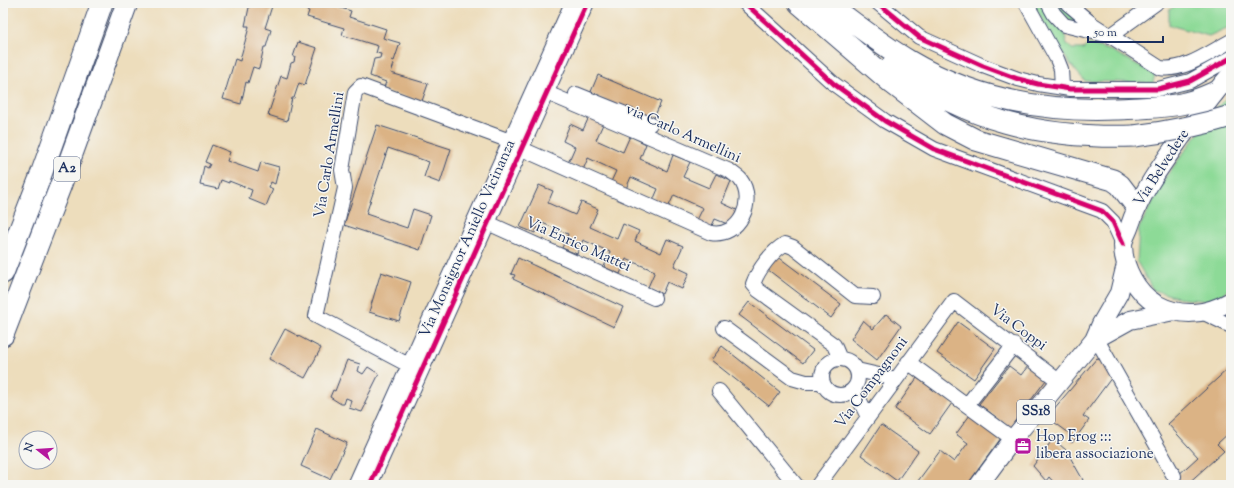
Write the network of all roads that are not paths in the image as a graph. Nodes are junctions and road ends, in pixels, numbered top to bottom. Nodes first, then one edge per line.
1 (90, 3) edge
2 (102, 3) edge
3 (127, 3) edge
4 (572, 3) edge
5 (587, 3) edge
6 (744, 3) edge
7 (799, 3) edge
8 (812, 3) edge
9 (827, 3) edge
10 (878, 3) edge
11 (1026, 3) edge
12 (1048, 3) edge
13 (1067, 3) edge
14 (1156, 3) edge
15 (1110, 36) junction
16 (1231, 41) edge
17 (1231, 58) edge
18 (1231, 74) edge
19 (1066, 88) junction
20 (549, 89) junction
21 (1213, 93) junction
22 (1231, 116) edge
23 (650, 124) dead end
24 (57, 126) junction
25 (510, 141) junction
26 (522, 149) junction
27 (1136, 206) junction
28 (488, 223) junction
29 (1123, 244) junction
30 (1126, 264) junction
31 (3, 273) edge
32 (873, 297) dead end
33 (654, 298) dead end
34 (954, 301) joint
35 (1231, 301) edge
36 (1174, 311) junction
37 (1204, 313) junction
38 (1231, 326) edge
39 (724, 328) dead end
40 (3, 334) edge
41 (1094, 340) junction
42 (1014, 345) junction
43 (840, 359) junction
44 (908, 362) junction
45 (409, 365) junction
46 (857, 370) junction
47 (422, 372) junction
48 (896, 379) junction
49 (822, 382) junction
50 (1060, 382) junction
51 (854, 389) junction
52 (719, 391) dead end
53 (967, 405) junction
54 (868, 417) junction
55 (1014, 439) junction
56 (1174, 476) dead end
57 (355, 485) edge
58 (370, 485) edge
59 (796, 485) edge
60 (818, 485) edge
61 (979, 485) edge

1 - 24 highway
2 - 24 highway, A2
3 - 40 highway, A2
4 - 25 street, Via Monsignor Aniello Vicinanza
5 - 20 street, Via Monsignor Aniello Vicinanza
6 - 29 street
7 - 27 highway
8 - 22 highway, bridge
9 - 21 highway
10 - 19 street
11 - 19 street
12 - 15 street
13 - 15 street
14 - 15 street
15 - 16 street
17 - 19 street
18 - 21 main road, Via Belvedere / SS18
20 - 23 street
20 - 26 street, Via Monsignor Aniello Vicinanza
20 - 26 street, via Carlo Armellini
21 - 27 main road, Via Belvedere / SS18
24 - 31 highway, A2
25 - 45 street, Via Monsignor Aniello Vicinanza
25 - 45 street, Via Carlo Armellini
26 - 28 street, Via Monsignor Aniello Vicinanza
27 - 29 main road, Via Belvedere / SS18
28 - 33 street, Via Enrico Mattei
28 - 47 street, Via Monsignor Aniello Vicinanza
29 - 30 main road, Via Belvedere / SS18
30 - 36 main road, Via Belvedere / SS18
30 - 41 main road, SS18
32 - 43 street
34 - 42 street, Via Coppi
34 - 44 street, Via Compagnoni
35 - 37 main road, Via Belvedere / SS18
36 - 37 main road, Via Belvedere / SS18
36 - 41 main road, SS18
37 - 38 street
39 - 49 street
41 - 50 main road, SS18
41 - 56 street
42 - 50 street, Via Coppi
42 - 53 street
43 - 46 street
43 - 49 street
44 - 48 street, Via Compagnoni
44 - 53 street
45 - 47 street, Via Carlo Armellini
45 - 57 street, Via Monsignor Aniello Vicinanza
46 - 48 street
46 - 51 street
47 - 58 street, Via Monsignor Aniello Vicinanza
48 - 54 street, Via Compagnoni
49 - 51 street
50 - 55 main road, SS18
51 - 54 street
52 - 59 street
53 - 55 street
54 - 60 street, Via Compagnoni
55 - 61 main road, SS18

